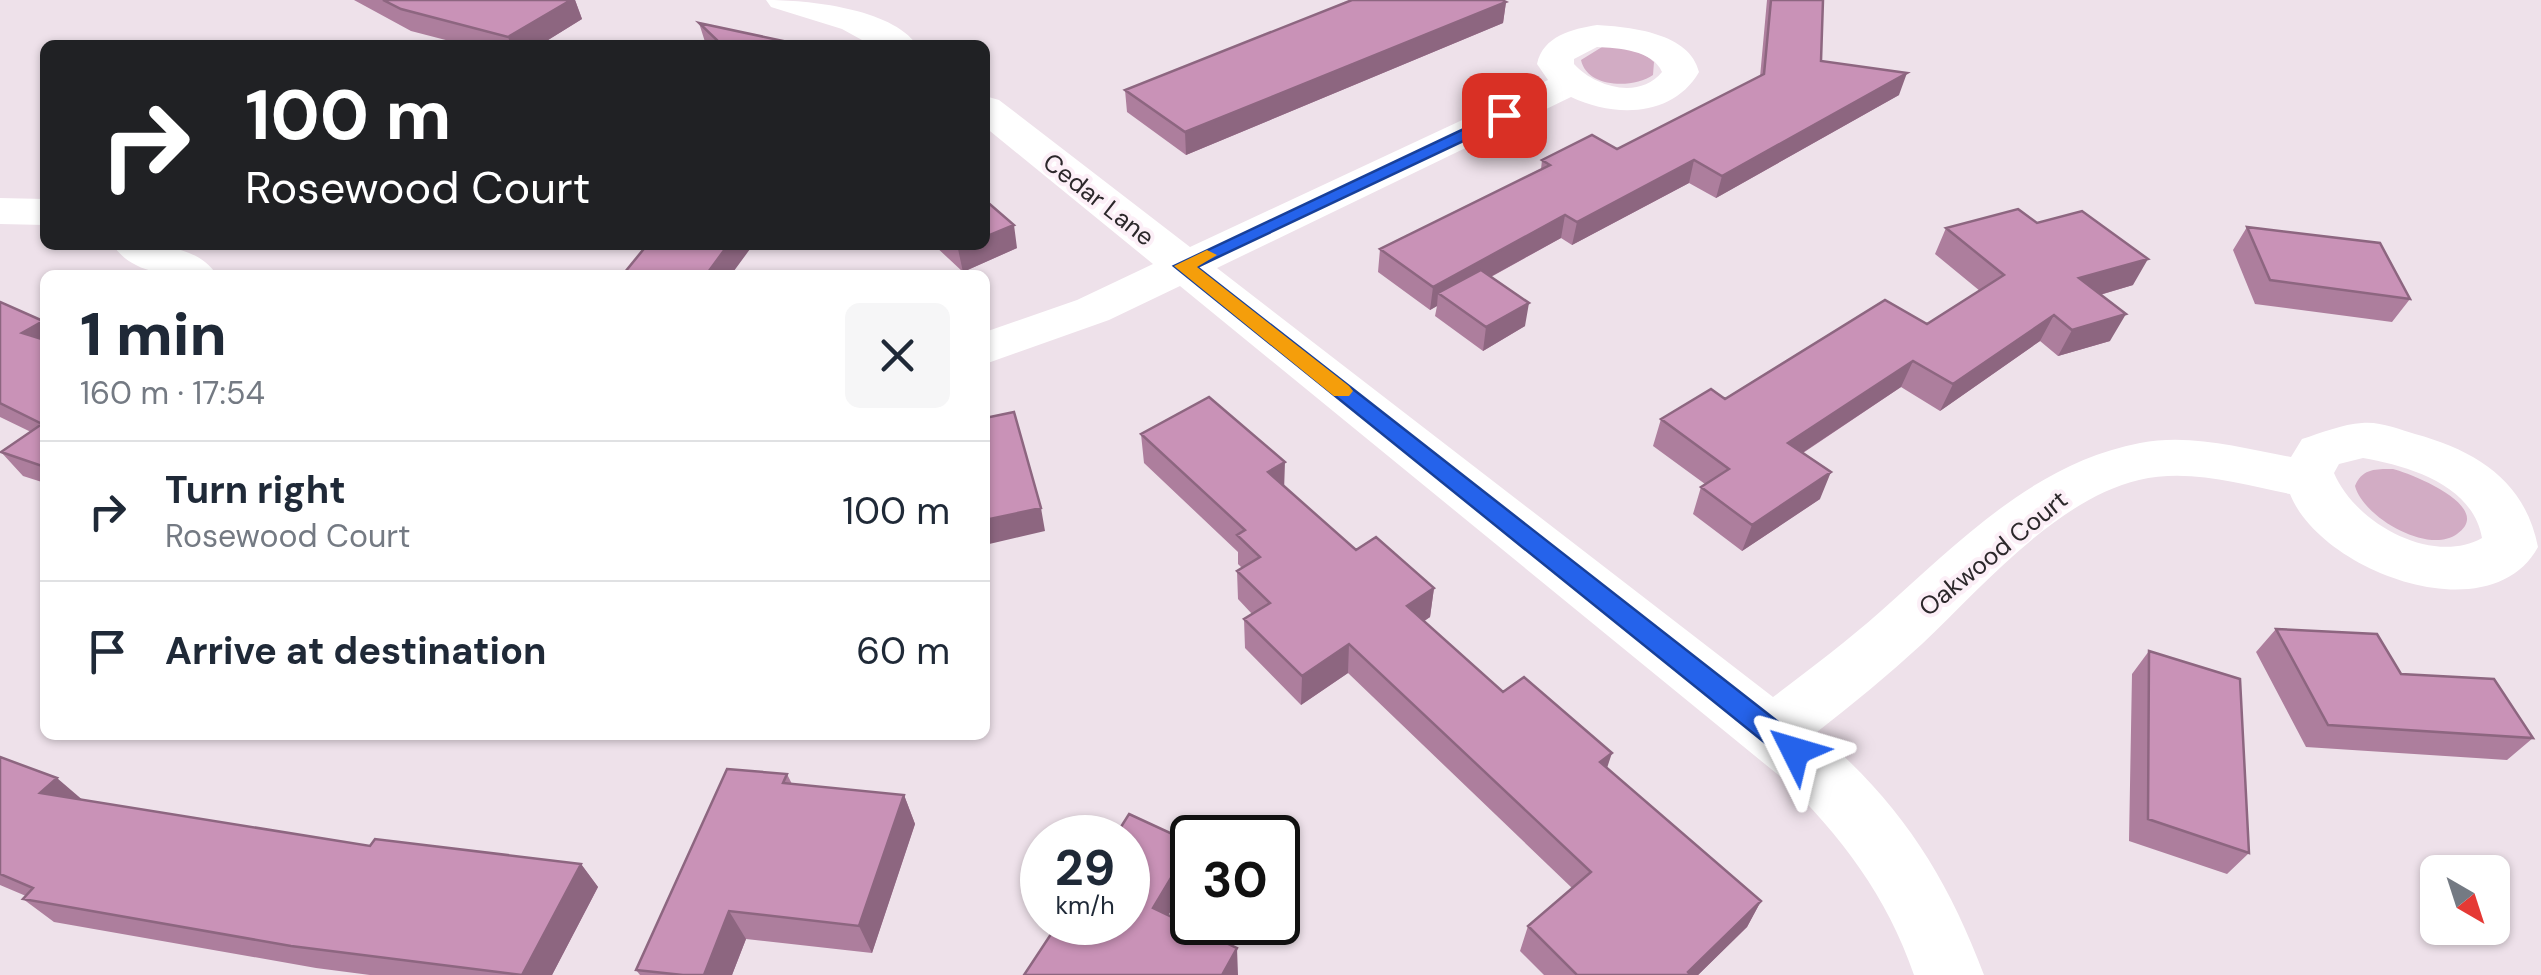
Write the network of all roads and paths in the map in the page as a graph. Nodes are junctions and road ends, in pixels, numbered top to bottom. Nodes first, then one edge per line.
1 (794, 1) edge
2 (889, 40) edge
3 (1571, 84) dead end
4 (990, 112) edge
5 (0, 211) edge
6 (40, 212) edge
7 (146, 250) edge
8 (1184, 266) junction
9 (186, 270) edge
10 (990, 347) edge
11 (2306, 479) dead end
12 (1774, 732) junction
13 (1949, 975) edge

1 - 2 street
3 - 8 street
4 - 8 street, Cedar Lane
5 - 6 street
7 - 9 street
8 - 10 street
8 - 12 street, Cedar Lane
11 - 12 street, Oakwood Court
12 - 13 street, Cedar Lane

